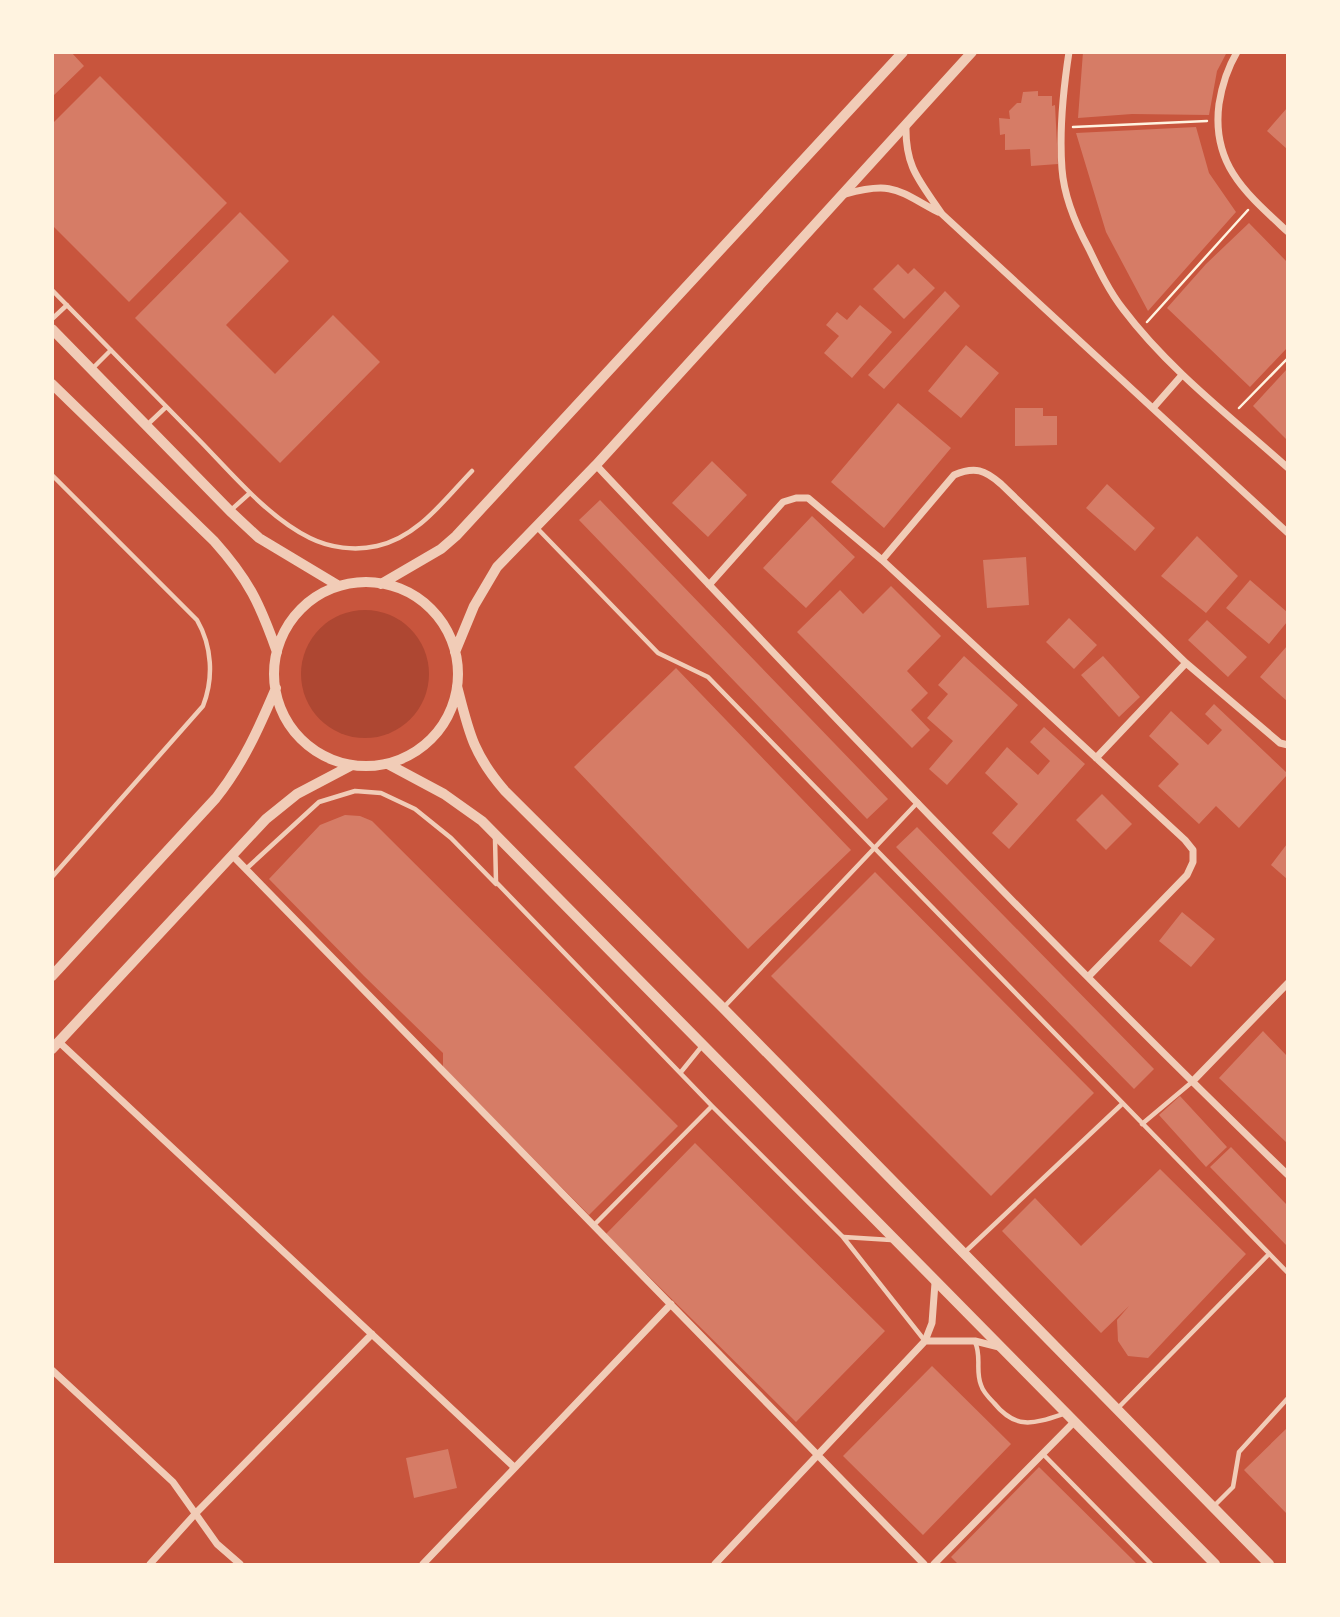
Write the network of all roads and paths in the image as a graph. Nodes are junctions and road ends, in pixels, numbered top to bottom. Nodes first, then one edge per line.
1 (903, 52) edge
2 (972, 52) edge
3 (1069, 52) edge
4 (1237, 52) edge
5 (1217, 120) junction
6 (906, 124) junction
7 (1061, 127) junction
8 (841, 195) junction
9 (1255, 202) junction
10 (942, 214) junction
11 (1287, 232) edge
12 (52, 290) edge
13 (67, 305) junction
14 (52, 318) edge
15 (52, 329) edge
16 (1141, 329) junction
17 (111, 350) junction
18 (1287, 358) edge
19 (92, 369) junction
20 (1182, 375) junction
21 (52, 384) edge
22 (166, 407) junction
23 (1153, 408) junction
24 (1231, 417) junction
25 (146, 425) junction
26 (596, 465) junction
27 (1287, 468) edge
28 (472, 471) dead end
29 (52, 475) edge
30 (250, 493) junction
31 (230, 511) junction
32 (536, 526) junction
33 (1287, 533) edge
34 (882, 560) junction
35 (381, 584) junction
36 (709, 585) junction
37 (339, 586) junction
38 (277, 652) junction
39 (455, 652) junction
40 (1186, 663) junction
41 (457, 686) junction
42 (276, 688) junction
43 (1287, 745) edge
44 (1096, 758) junction
45 (388, 764) junction
46 (352, 765) junction
47 (919, 802) junction
48 (495, 834) junction
49 (874, 849) junction
50 (233, 856) junction
51 (52, 869) edge
52 (246, 869) junction
53 (53, 876) edge
54 (508, 896) junction
55 (52, 976) edge
56 (1088, 977) junction
57 (1287, 983) edge
58 (723, 1008) junction
59 (702, 1045) junction
60 (56, 1046) edge
61 (681, 1072) junction
62 (1192, 1082) junction
63 (1122, 1104) junction
64 (712, 1106) junction
65 (1142, 1124) junction
66 (1287, 1175) edge
67 (594, 1226) junction
68 (843, 1237) junction
69 (894, 1240) junction
70 (964, 1253) junction
71 (1269, 1254) junction
72 (1287, 1273) edge
73 (935, 1283) junction
74 (671, 1304) junction
75 (372, 1334) junction
76 (925, 1341) junction
77 (975, 1341) junction
78 (999, 1347) junction
79 (52, 1370) edge
80 (1287, 1398) edge
81 (1117, 1409) junction
82 (1066, 1413) junction
83 (1075, 1421) junction
84 (1043, 1454) junction
85 (817, 1455) junction
86 (514, 1467) junction
87 (1213, 1507) junction
88 (196, 1513) junction
89 (150, 1564) edge
90 (240, 1564) edge
91 (423, 1564) edge
92 (715, 1564) edge
93 (924, 1564) edge
94 (934, 1564) edge
95 (1151, 1564) edge
96 (1215, 1564) edge
97 (1269, 1564) edge

1 - 35 street
2 - 6 street
3 - 7 street
4 - 5 street
5 - 7 path
5 - 9 street
6 - 8 street
6 - 10 street
7 - 16 street
8 - 10 street
8 - 26 street
9 - 11 street
9 - 16 path
10 - 23 street
12 - 13 lane
13 - 14 lane
13 - 17 lane
15 - 19 street
16 - 20 street
17 - 19 lane
17 - 22 lane
18 - 24 path
19 - 25 street
20 - 23 street
20 - 24 street
21 - 38 street
22 - 25 lane
22 - 30 lane
23 - 33 street
24 - 27 street
25 - 31 street
26 - 32 street
26 - 36 street
28 - 30 lane
29 - 53 lane
30 - 31 lane
31 - 37 street
32 - 39 street
32 - 49 lane
34 - 36 street
34 - 40 street
34 - 44 street
35 - 37 street
35 - 39 street
36 - 47 street
37 - 38 street
38 - 42 street
39 - 41 street
40 - 43 street
40 - 44 street
41 - 45 street
41 - 58 street
42 - 46 street
42 - 55 street
44 - 56 street
45 - 46 street
45 - 48 street
46 - 50 street
47 - 49 lane
47 - 56 street
48 - 54 lane
48 - 59 street
49 - 58 lane
49 - 63 lane
50 - 52 street
50 - 60 street
51 - 53 lane
52 - 54 lane
52 - 67 street
54 - 61 lane
56 - 62 street
57 - 62 street
58 - 70 street
59 - 61 lane
59 - 69 street
60 - 75 street
61 - 64 lane
62 - 65 lane
62 - 66 street
63 - 65 lane
63 - 70 lane
64 - 67 lane
64 - 68 lane
65 - 71 lane
67 - 74 street
68 - 69 lane
68 - 76 lane
69 - 73 street
70 - 81 street
71 - 72 lane
71 - 81 lane
73 - 76 street
73 - 78 street
74 - 85 street
74 - 86 street
75 - 86 street
75 - 88 street
76 - 77 street
76 - 85 street
77 - 78 street
77 - 82 lane
78 - 82 street
79 - 88 street
80 - 87 lane
81 - 87 street
82 - 83 street
83 - 84 street
83 - 96 street
84 - 94 street
84 - 95 lane
85 - 92 street
85 - 93 street
86 - 91 street
87 - 97 street
88 - 89 street
88 - 90 street

